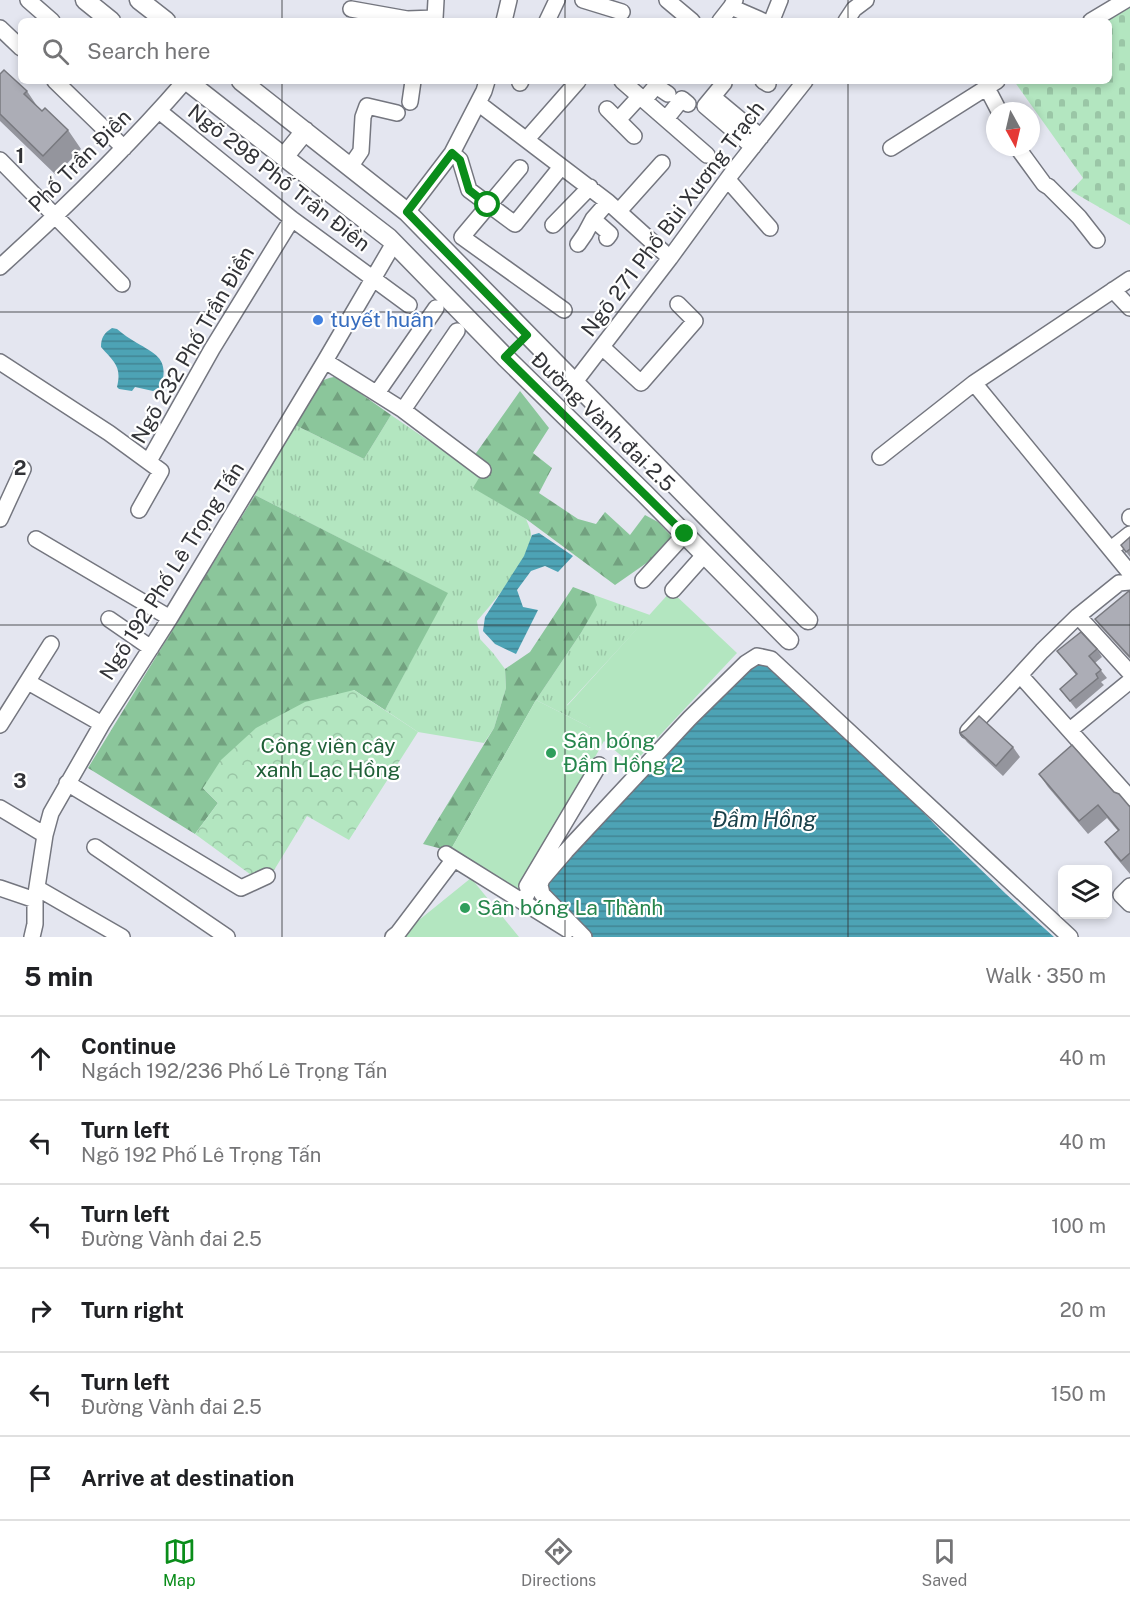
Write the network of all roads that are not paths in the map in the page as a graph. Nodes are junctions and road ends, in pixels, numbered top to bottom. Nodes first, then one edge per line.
1 (28, 0) edge
2 (85, 0) edge
3 (139, 0) edge
4 (436, 0) edge
5 (509, 0) edge
6 (557, 0) edge
7 (583, 0) edge
8 (667, 0) edge
9 (780, 0) edge
10 (866, 0) edge
11 (1126, 0) edge
12 (733, 4) edge
13 (351, 9) dead end
14 (623, 11) edge
15 (49, 18) edge
16 (107, 18) edge
17 (162, 18) edge
18 (401, 18) edge
19 (435, 18) edge
20 (505, 18) edge
21 (548, 18) edge
22 (688, 18) edge
23 (722, 18) edge
24 (763, 18) edge
25 (771, 18) edge
26 (848, 18) edge
27 (1096, 18) edge
28 (0, 28) edge
29 (18, 45) edge
30 (58, 84) edge
31 (183, 84) edge
32 (190, 84) edge
33 (245, 84) edge
34 (409, 84) edge
35 (486, 84) edge
36 (575, 84) edge
37 (626, 84) edge
38 (723, 84) edge
39 (803, 84) edge
40 (992, 84) edge
41 (642, 98) junction
42 (410, 102) dead end
43 (997, 102) edge
44 (478, 103) junction
45 (672, 105) junction
46 (159, 111) junction
47 (397, 113) dead end
48 (305, 131) junction
49 (634, 136) dead end
50 (526, 139) junction
51 (757, 142) junction
52 (124, 148) junction
53 (891, 148) dead end
54 (452, 153) junction
55 (706, 155) dead end
56 (1024, 156) edge
57 (284, 157) junction
58 (0, 160) edge
59 (662, 163) dead end
60 (350, 167) junction
61 (561, 167) junction
62 (520, 168) dead end
63 (728, 180) junction
64 (590, 187) junction
65 (488, 205) junction
66 (614, 206) junction
67 (407, 212) junction
68 (56, 217) junction
69 (292, 219) junction
70 (593, 219) junction
71 (553, 225) dead end
72 (770, 228) dead end
73 (607, 238) dead end
74 (1097, 240) dead end
75 (394, 243) junction
76 (579, 246) dead end
77 (670, 258) junction
78 (0, 267) edge
79 (373, 278) junction
80 (1130, 279) edge
81 (122, 284) dead end
82 (1113, 290) junction
83 (678, 304) dead end
84 (409, 305) dead end
85 (436, 308) dead end
86 (1130, 308) edge
87 (564, 310) dead end
88 (457, 331) dead end
89 (527, 335) junction
90 (602, 347) junction
91 (505, 357) junction
92 (326, 361) junction
93 (0, 362) edge
94 (574, 383) junction
95 (974, 383) junction
96 (377, 393) junction
97 (403, 410) junction
98 (880, 457) dead end
99 (149, 462) junction
100 (23, 469) dead end
101 (483, 470) dead end
102 (139, 510) dead end
103 (0, 519) edge
104 (685, 534) junction
105 (1130, 534) edge
106 (36, 539) dead end
107 (1111, 549) junction
108 (705, 554) junction
109 (756, 568) junction
110 (1130, 573) edge
111 (643, 580) dead end
112 (1130, 582) edge
113 (739, 588) junction
114 (673, 590) dead end
115 (1078, 616) junction
116 (170, 618) junction
117 (110, 619) dead end
118 (808, 620) dead end
119 (789, 640) dead end
120 (51, 644) dead end
121 (151, 648) junction
122 (1130, 673) edge
123 (1020, 675) junction
124 (1130, 681) edge
125 (28, 682) junction
126 (102, 724) junction
127 (0, 725) edge
128 (1070, 730) junction
129 (966, 733) edge
130 (599, 765) dead end
131 (67, 783) junction
132 (1130, 798) edge
133 (0, 808) edge
134 (45, 835) junction
135 (95, 847) dead end
136 (267, 876) dead end
137 (1130, 886) edge
138 (0, 888) edge
139 (36, 894) junction
140 (523, 901) junction
141 (1130, 904) edge
142 (569, 928) edge
143 (32, 937) edge
144 (122, 937) edge
145 (227, 937) edge
146 (393, 937) edge
147 (584, 937) edge
148 (1070, 937) edge

1 - 15 street
2 - 16 main road
3 - 17 main road
4 - 19 street
5 - 20 street
6 - 21 street
7 - 14 street
8 - 22 street
9 - 25 street
10 - 26 street
11 - 27 street
12 - 23 street
12 - 24 street
13 - 18 street
28 - 29 street
30 - 52 street
31 - 46 street, Phố Trần Điền
32 - 57 main road, Đường Vành đai 2.5
33 - 48 main road, Đường Vành đai 2.5
34 - 42 street
35 - 44 street
36 - 50 street
37 - 41 street
38 - 51 street
39 - 51 street, Ngõ 271 Phố Bùi Xương Trạch
40 - 43 street
40 - 53 street
41 - 45 street
41 - 45 street
41 - 49 street
44 - 50 street
44 - 54 street
45 - 55 street
46 - 52 street, Phố Trần Điền
46 - 69 street, Ngõ 298 Phố Trần Điền
47 - 60 street
48 - 57 main road
48 - 60 main road, Đường Vành đai 2.5
50 - 61 street
51 - 63 street, Ngõ 271 Phố Bùi Xương Trạch
52 - 68 street, Phố Trần Điền
54 - 65 street
54 - 67 street
56 - 74 street
57 - 75 main road, Đường Vành đai 2.5
58 - 68 street
59 - 66 street
60 - 67 main road, Đường Vành đai 2.5
61 - 64 street
61 - 65 street
62 - 65 street
63 - 72 street
63 - 77 street, Ngõ 271 Phố Bùi Xương Trạch
64 - 66 street
64 - 71 street
65 - 87 street
66 - 70 street
66 - 77 street
67 - 89 main road, Đường Vành đai 2.5
68 - 78 street, Phố Trần Điền
68 - 81 street
69 - 79 street, Ngõ 298 Phố Trần Điền
69 - 99 street, Ngõ 232 Phố Trần Điền
70 - 73 street
70 - 76 street
75 - 79 street, Ngõ 192 Phố Lê Trọng Tấn
75 - 91 main road, Đường Vành đai 2.5
77 - 90 street, Ngõ 271 Phố Bùi Xương Trạch
79 - 84 street, Ngõ 298 Phố Trần Điền
79 - 92 street, Ngõ 192 Phố Lê Trọng Tấn
80 - 82 street
82 - 86 street
82 - 95 street
83 - 90 street
85 - 96 street
88 - 97 street
89 - 91 main road
89 - 94 main road, Đường Vành đai 2.5
90 - 94 street, Ngõ 271 Phố Bùi Xương Trạch
91 - 104 main road, Đường Vành đai 2.5
92 - 96 street
92 - 116 street, Ngõ 192 Phố Lê Trọng Tấn
93 - 99 street, Ngõ 232 Phố Trần Điền
94 - 109 main road, Đường Vành đai 2.5
95 - 98 street
95 - 107 street
96 - 97 street
97 - 101 street
99 - 102 street
100 - 103 street
104 - 108 main road, Đường Vành đai 2.5
104 - 111 street
105 - 107 street
106 - 116 street
107 - 110 street
108 - 113 main road, Đường Vành đai 2.5
108 - 114 street
109 - 113 main road
109 - 118 main road, Đường Vành đai 2.5
112 - 115 street
113 - 119 main road, Đường Vành đai 2.5
115 - 122 street
115 - 123 street
116 - 121 street, Ngõ 192 Phố Lê Trọng Tấn
117 - 121 street
120 - 125 street
121 - 126 street, Ngõ 192 Phố Lê Trọng Tấn
123 - 128 street
123 - 129 street
124 - 128 street
125 - 126 street
125 - 127 street
126 - 131 street, Ngõ 192 Phố Lê Trọng Tấn
128 - 132 street
130 - 140 street
131 - 134 street, Ngõ 192 Phố Lê Trọng Tấn
131 - 136 street
133 - 134 street
134 - 139 street, Ngõ 192 Phố Lê Trọng Tấn
135 - 145 street
137 - 141 street
138 - 139 street
139 - 143 street, Ngõ 192 Phố Lê Trọng Tấn
139 - 144 street
140 - 142 street
140 - 146 street
142 - 147 street
142 - 148 street

